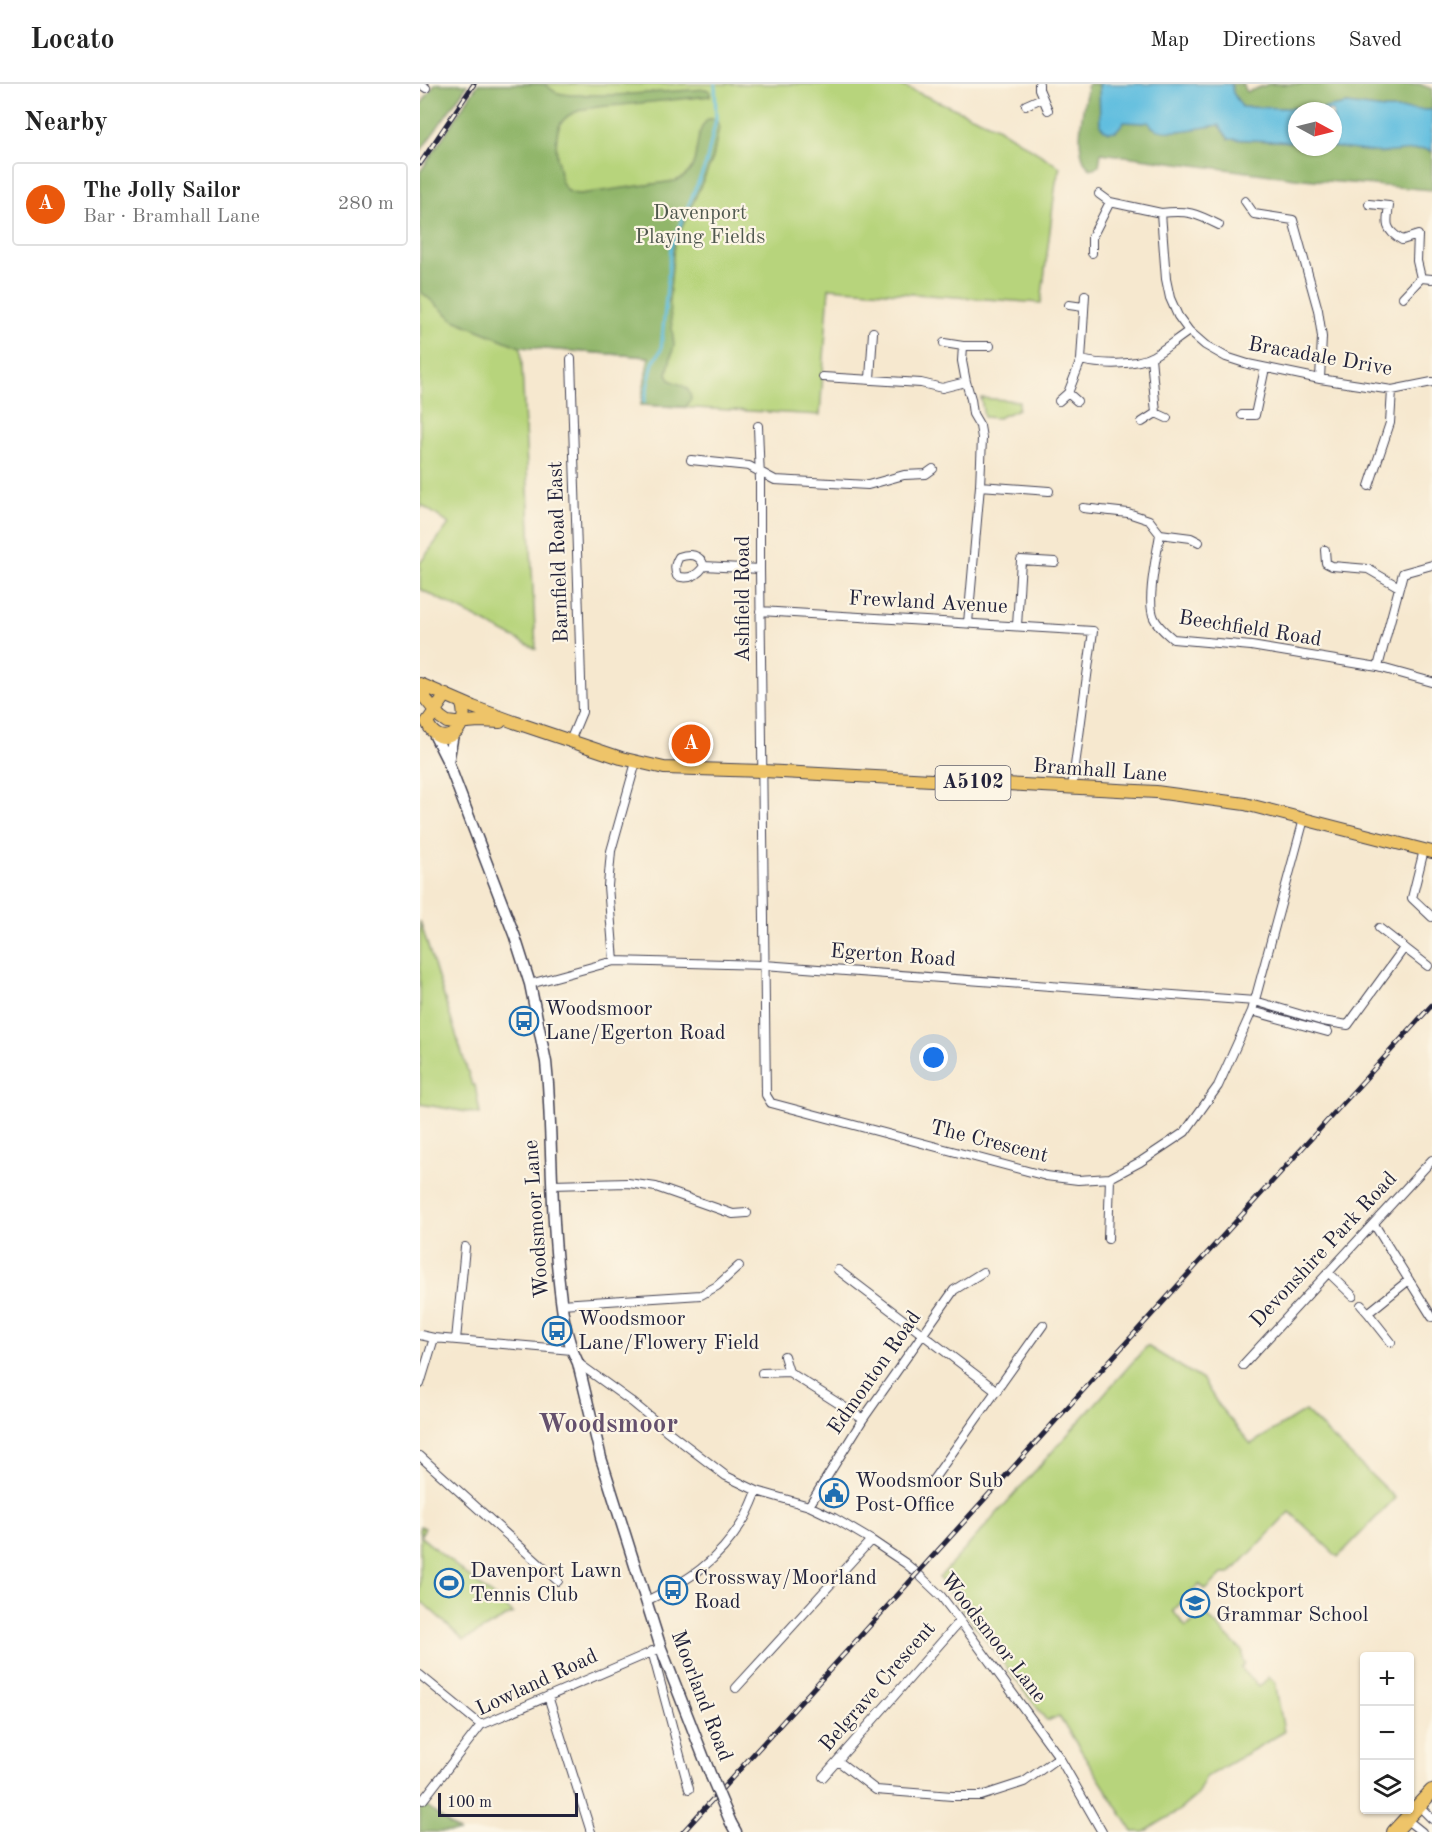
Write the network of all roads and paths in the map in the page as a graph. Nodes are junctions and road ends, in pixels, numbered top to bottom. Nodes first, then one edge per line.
1 (1039, 84) edge
2 (1042, 98) junction
3 (1026, 105) dead end
4 (1048, 110) dead end
5 (1099, 194) dead end
6 (1245, 201) dead end
7 (1110, 202) junction
8 (1369, 204) dead end
9 (1161, 213) junction
10 (1219, 225) dead end
11 (1092, 253) dead end
12 (1421, 278) junction
13 (1432, 279) edge
14 (1085, 295) dead end
15 (1403, 297) dead end
16 (1069, 305) dead end
17 (1083, 307) junction
18 (1188, 331) junction
19 (873, 332) dead end
20 (944, 344) dead end
21 (963, 346) junction
22 (990, 346) dead end
23 (1151, 357) junction
24 (571, 359) dead end
25 (1082, 360) junction
26 (1265, 368) junction
27 (823, 377) dead end
28 (870, 379) junction
29 (1320, 379) junction
30 (966, 382) junction
31 (1432, 382) edge
32 (1392, 390) junction
33 (1068, 393) junction
34 (1059, 401) dead end
35 (1077, 401) dead end
36 (1156, 412) junction
37 (1242, 415) dead end
38 (1167, 417) dead end
39 (1142, 422) dead end
40 (758, 426) dead end
41 (691, 460) dead end
42 (933, 469) dead end
43 (760, 470) junction
44 (980, 486) junction
45 (1370, 486) dead end
46 (1049, 491) dead end
47 (1083, 508) dead end
48 (1160, 534) junction
49 (1199, 542) dead end
50 (1325, 550) dead end
51 (1055, 562) dead end
52 (1432, 565) edge
53 (704, 566) dead end
54 (759, 569) junction
55 (1399, 587) junction
56 (760, 611) junction
57 (968, 623) junction
58 (1017, 626) junction
59 (1378, 667) junction
60 (1432, 682) edge
61 (420, 684) edge
62 (420, 692) edge
63 (446, 695) junction
64 (461, 702) junction
65 (435, 711) junction
66 (463, 722) junction
67 (514, 722) junction
68 (423, 725) edge
69 (453, 734) junction
70 (435, 736) junction
71 (570, 741) junction
72 (448, 762) junction
73 (636, 762) junction
74 (763, 771) junction
75 (1072, 788) junction
76 (1304, 819) junction
77 (1428, 851) edge
78 (1432, 916) edge
79 (1379, 928) dead end
80 (1404, 948) junction
81 (614, 961) junction
82 (764, 965) junction
83 (1428, 966) dead end
84 (530, 984) junction
85 (1255, 1001) junction
86 (1252, 1011) junction
87 (1328, 1032) dead end
88 (1432, 1160) edge
89 (1110, 1178) junction
90 (552, 1185) junction
91 (747, 1213) dead end
92 (1374, 1224) junction
93 (1108, 1239) dead end
94 (465, 1247) dead end
95 (740, 1266) dead end
96 (838, 1270) dead end
97 (983, 1272) dead end
98 (1329, 1272) junction
99 (1408, 1280) junction
100 (1353, 1296) dead end
101 (561, 1304) junction
102 (1360, 1305) dead end
103 (1368, 1313) junction
104 (1432, 1317) edge
105 (1043, 1325) dead end
106 (924, 1334) junction
107 (420, 1335) edge
108 (434, 1338) junction
109 (456, 1340) junction
110 (1391, 1342) dead end
111 (572, 1350) junction
112 (784, 1356) dead end
113 (578, 1363) junction
114 (1243, 1365) dead end
115 (789, 1372) junction
116 (762, 1373) dead end
117 (420, 1384) edge
118 (996, 1391) junction
119 (862, 1419) junction
120 (420, 1456) edge
121 (930, 1484) dead end
122 (757, 1491) junction
123 (809, 1506) junction
124 (871, 1540) junction
125 (558, 1581) dead end
126 (646, 1601) junction
127 (960, 1621) junction
128 (657, 1650) junction
129 (420, 1675) edge
130 (736, 1688) dead end
131 (548, 1696) junction
132 (481, 1725) junction
133 (1059, 1757) junction
134 (838, 1761) junction
135 (823, 1777) dead end
136 (690, 1789) dead end
137 (1432, 1791) edge
138 (423, 1800) dead end
139 (1419, 1806) junction
140 (1432, 1819) edge
141 (1407, 1820) junction
142 (733, 1828) edge
143 (591, 1832) edge
144 (1102, 1832) edge
145 (1394, 1832) edge
146 (1422, 1832) edge

1 - 2 street
2 - 3 street
2 - 4 street
5 - 7 street
6 - 29 street
7 - 9 street
7 - 11 street
8 - 12 street
9 - 10 street
9 - 18 street, Bracadale Drive
12 - 13 street
12 - 15 street
14 - 17 street
16 - 17 street
17 - 25 street
18 - 23 street
18 - 26 street, Bracadale Drive
19 - 28 street
20 - 21 street
21 - 22 street
21 - 30 street
23 - 25 street
23 - 36 street
24 - 71 street, Barnfield Road East
25 - 33 street
26 - 29 street, Bracadale Drive
26 - 37 street
27 - 28 street
28 - 30 street
29 - 32 street, Bracadale Drive
30 - 44 street
31 - 32 street, Bracadale Drive
32 - 45 street
33 - 34 street
33 - 35 street
36 - 38 street
36 - 39 street
40 - 43 street, Ashfield Road
41 - 43 street
42 - 43 street
43 - 54 street, Ashfield Road
44 - 46 street
44 - 57 street
47 - 48 street
48 - 49 street
48 - 59 street, Beechfield Road
50 - 55 street
51 - 58 street
52 - 55 street
53 - 54 street
54 - 56 street, Ashfield Road
55 - 59 street
56 - 57 street, Frewland Avenue
56 - 74 street, Ashfield Road
57 - 58 street, Frewland Avenue
58 - 75 street, Frewland Avenue
59 - 60 street, Beechfield Road
61 - 63 main road, Bramhall Lane / A5102
62 - 65 main road, Bramhall Lane / A5102
63 - 64 main road, Bramhall Lane / A5102
63 - 65 main road
64 - 66 main road
64 - 67 main road, Bramhall Lane / A5102
65 - 66 main road, Bramhall Lane / A5102
65 - 68 main road
66 - 67 main road, Bramhall Lane / A5102
66 - 69 main road
67 - 71 main road, Bramhall Lane / A5102
68 - 70 main road
69 - 70 main road
69 - 72 street
70 - 72 street, Woodsmoor Lane
71 - 73 main road, Bramhall Lane / A5102
72 - 84 street, Woodsmoor Lane
73 - 74 main road, Bramhall Lane / A5102
73 - 81 street
74 - 75 main road, Bramhall Lane / A5102
74 - 82 street, The Crescent
75 - 76 main road, Bramhall Lane / A5102
76 - 77 main road, Bramhall Lane / A5102
76 - 85 street, The Crescent
77 - 78 street
79 - 80 street
80 - 83 street
80 - 85 street, Egerton Road
81 - 82 street, Egerton Road
81 - 84 street, Egerton Road
82 - 85 street, Egerton Road
82 - 89 street, The Crescent
84 - 90 street, Woodsmoor Lane
85 - 86 street, The Crescent
86 - 87 street
86 - 89 street, The Crescent
88 - 92 street, Devonshire Park Road
89 - 93 street
90 - 91 street
90 - 101 street, Woodsmoor Lane
92 - 98 street, Devonshire Park Road
92 - 99 street
94 - 109 street
95 - 101 street
96 - 106 street
97 - 106 street, Edmonton Road
98 - 100 street
98 - 114 street, Devonshire Park Road
99 - 103 street
99 - 104 street
101 - 111 street, Woodsmoor Lane
102 - 103 street
103 - 110 street
105 - 118 street
106 - 118 street
106 - 119 street, Edmonton Road
107 - 108 street
108 - 109 street
108 - 117 street
109 - 111 street
111 - 113 street, Woodsmoor Lane
112 - 115 street
113 - 122 street, Woodsmoor Lane
113 - 126 street, Moorland Road
115 - 116 street
115 - 119 street
118 - 121 street
119 - 123 street, Edmonton Road
120 - 125 street
122 - 123 street, Woodsmoor Lane
122 - 126 street
123 - 124 street, Woodsmoor Lane
124 - 127 street, Woodsmoor Lane
124 - 130 street
126 - 128 street, Moorland Road
127 - 133 street, Woodsmoor Lane
127 - 134 street, Belgrave Crescent
128 - 131 street, Lowland Road
128 - 136 street
128 - 142 street, Moorland Road, bridge
129 - 132 street
131 - 132 street, Lowland Road
131 - 143 street
132 - 138 street, Lowland Road
133 - 134 street
133 - 144 street, Woodsmoor Lane
134 - 135 street, Belgrave Crescent
137 - 139 highway
139 - 140 street
139 - 141 highway
141 - 145 highway
141 - 146 street

